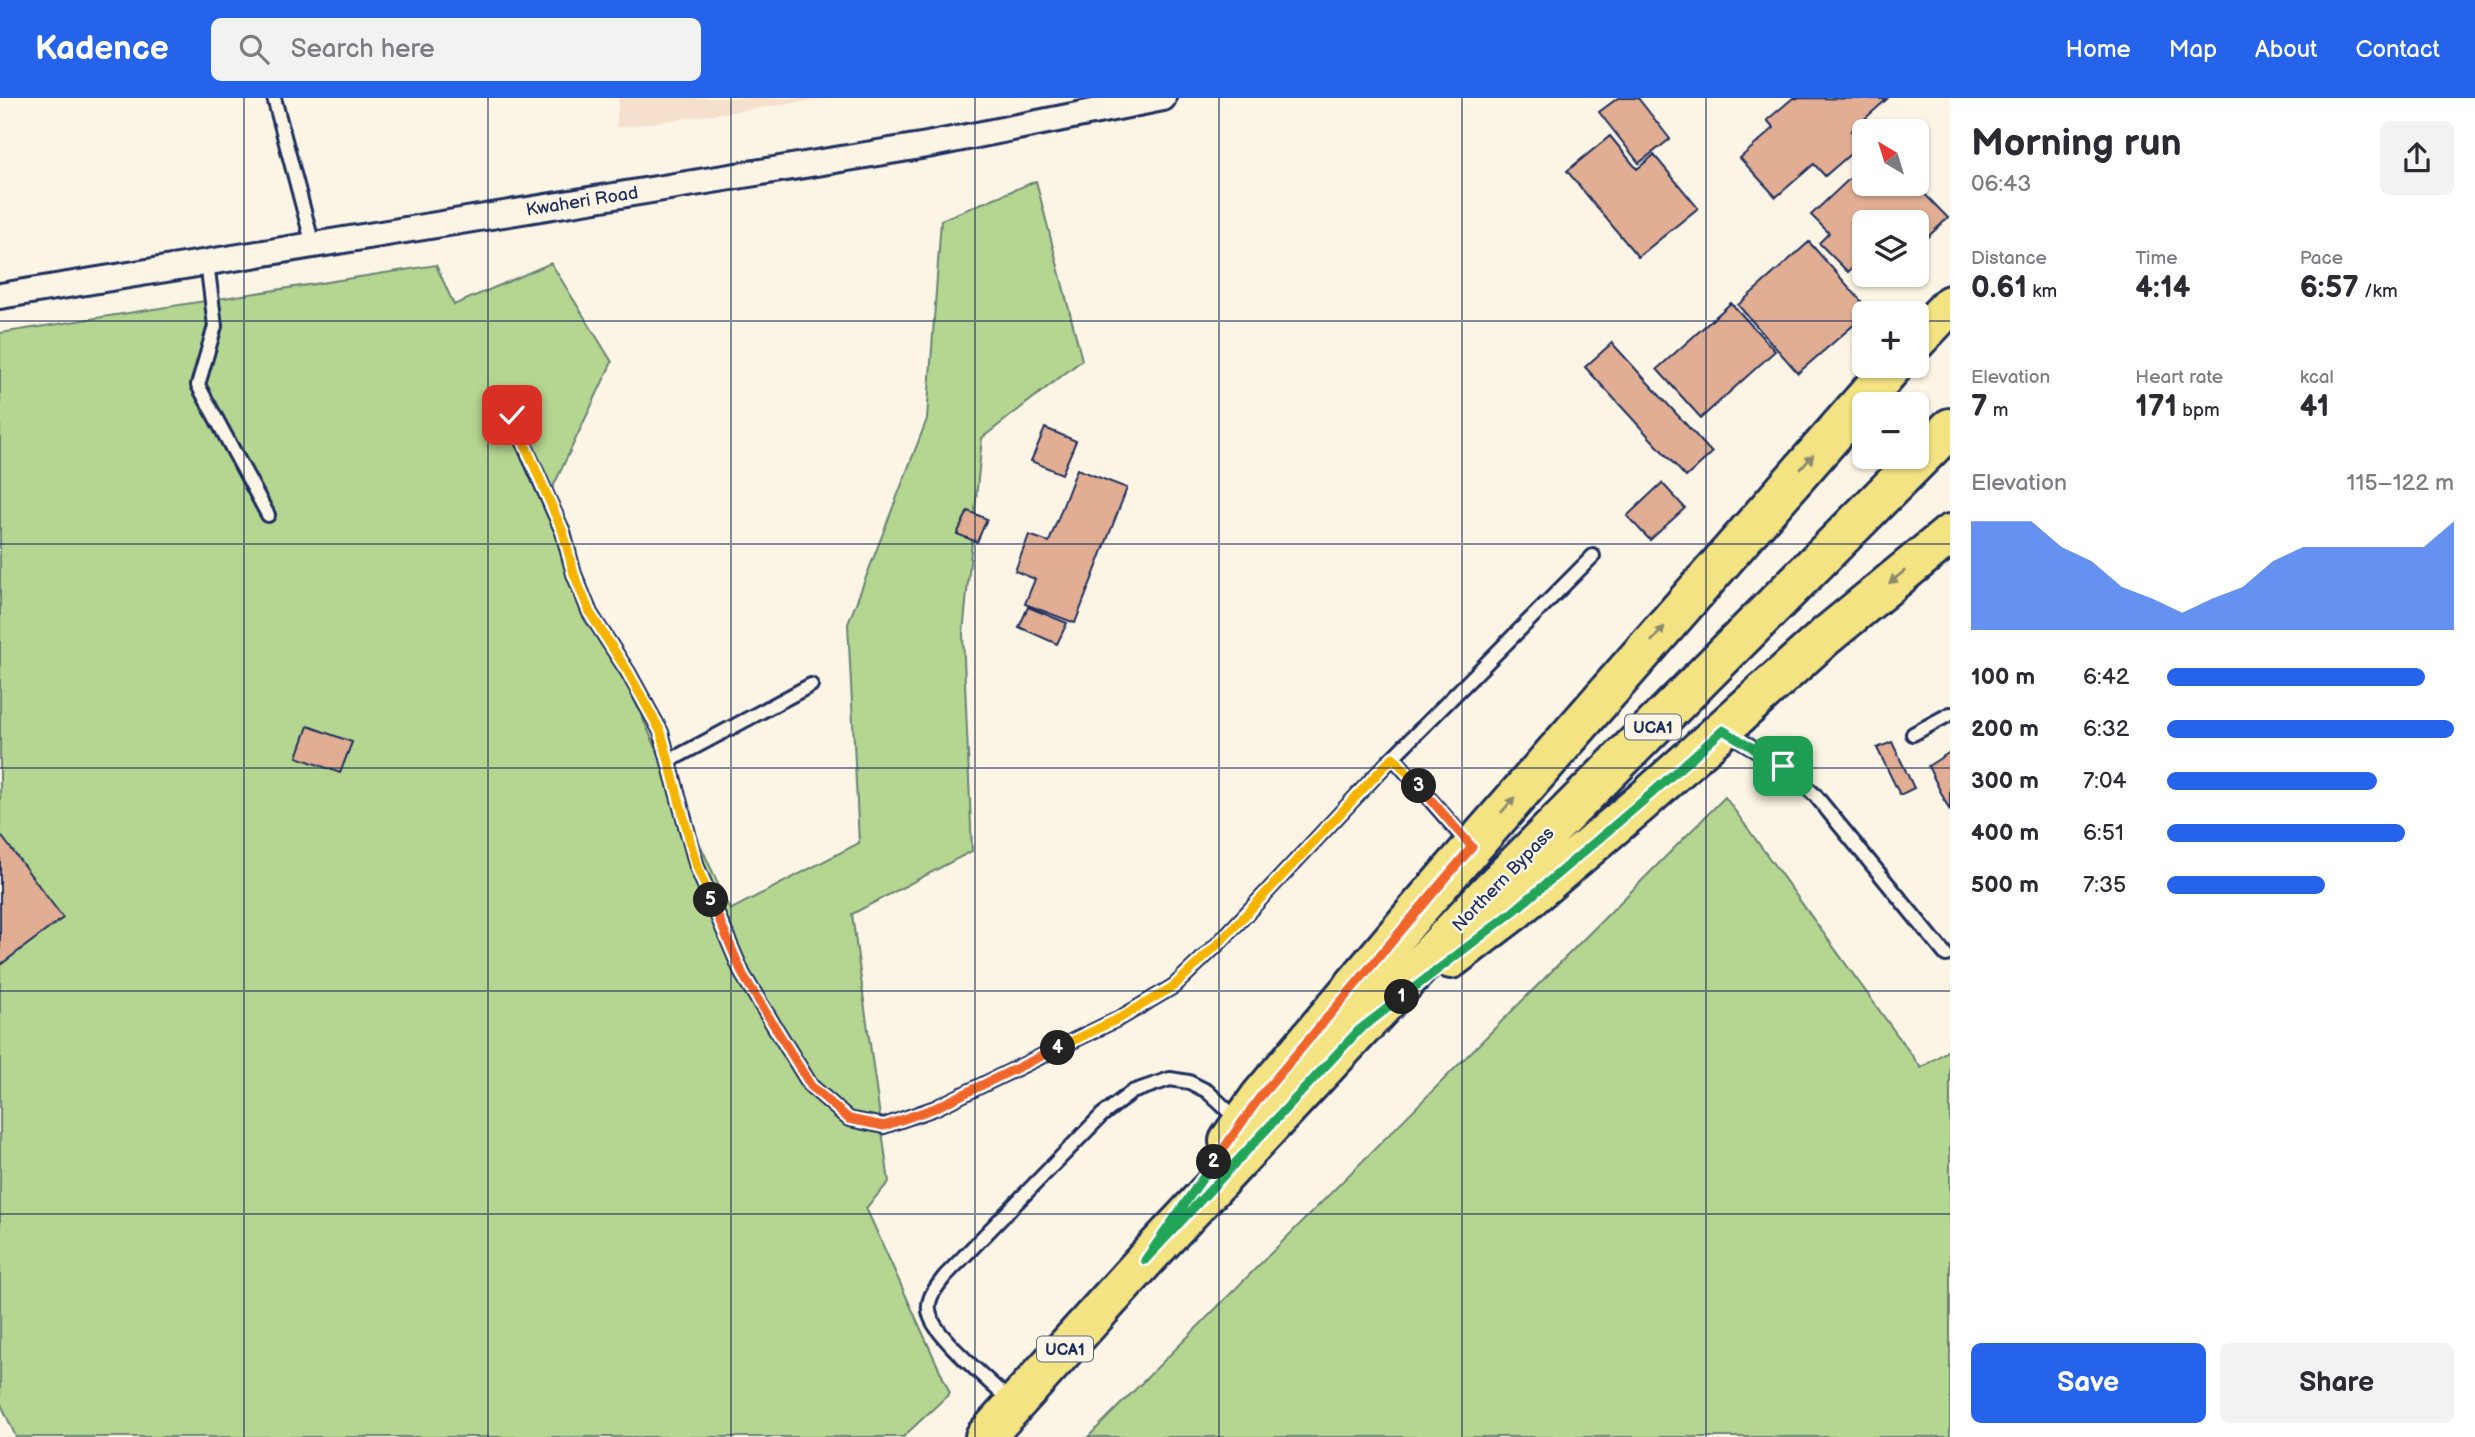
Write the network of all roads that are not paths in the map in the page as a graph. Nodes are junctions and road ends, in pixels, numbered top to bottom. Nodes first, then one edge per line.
1 (274, 98) edge
2 (1163, 98) edge
3 (313, 245) junction
4 (207, 262) junction
5 (0, 296) edge
6 (1950, 305) edge
7 (1929, 327) edge
8 (1882, 378) edge
9 (512, 415) dead end
10 (1950, 428) edge
11 (268, 515) dead end
12 (1950, 534) edge
13 (1593, 556) dead end
14 (811, 685) dead end
15 (1950, 714) edge
16 (1723, 730) junction
17 (1913, 734) dead end
18 (1393, 757) junction
19 (669, 761) junction
20 (1472, 847) junction
21 (1946, 954) dead end
22 (1359, 1030) junction
23 (1241, 1123) junction
24 (1145, 1260) junction
25 (1015, 1405) junction
26 (985, 1437) edge

1 - 3 lane
2 - 3 street, Kwaheri Road
3 - 4 street, Kwaheri Road
4 - 5 street, Kwaheri Road
4 - 11 lane
6 - 7 main road
20 -> 8 main road
9 - 19 lane
10 - 22 main road, Northern Bypass / UCA1
12 -> 16 main road
13 - 18 lane
14 - 19 lane
15 - 17 lane
16 - 21 lane
16 - 22 main road
18 - 19 lane
18 - 20 lane
20 - 23 main road
22 - 24 main road, Northern Bypass / UCA1
23 - 24 main road
23 - 25 lane
24 - 25 main road, Northern Bypass / UCA1
25 - 26 main road, Northern Bypass / UCA1

